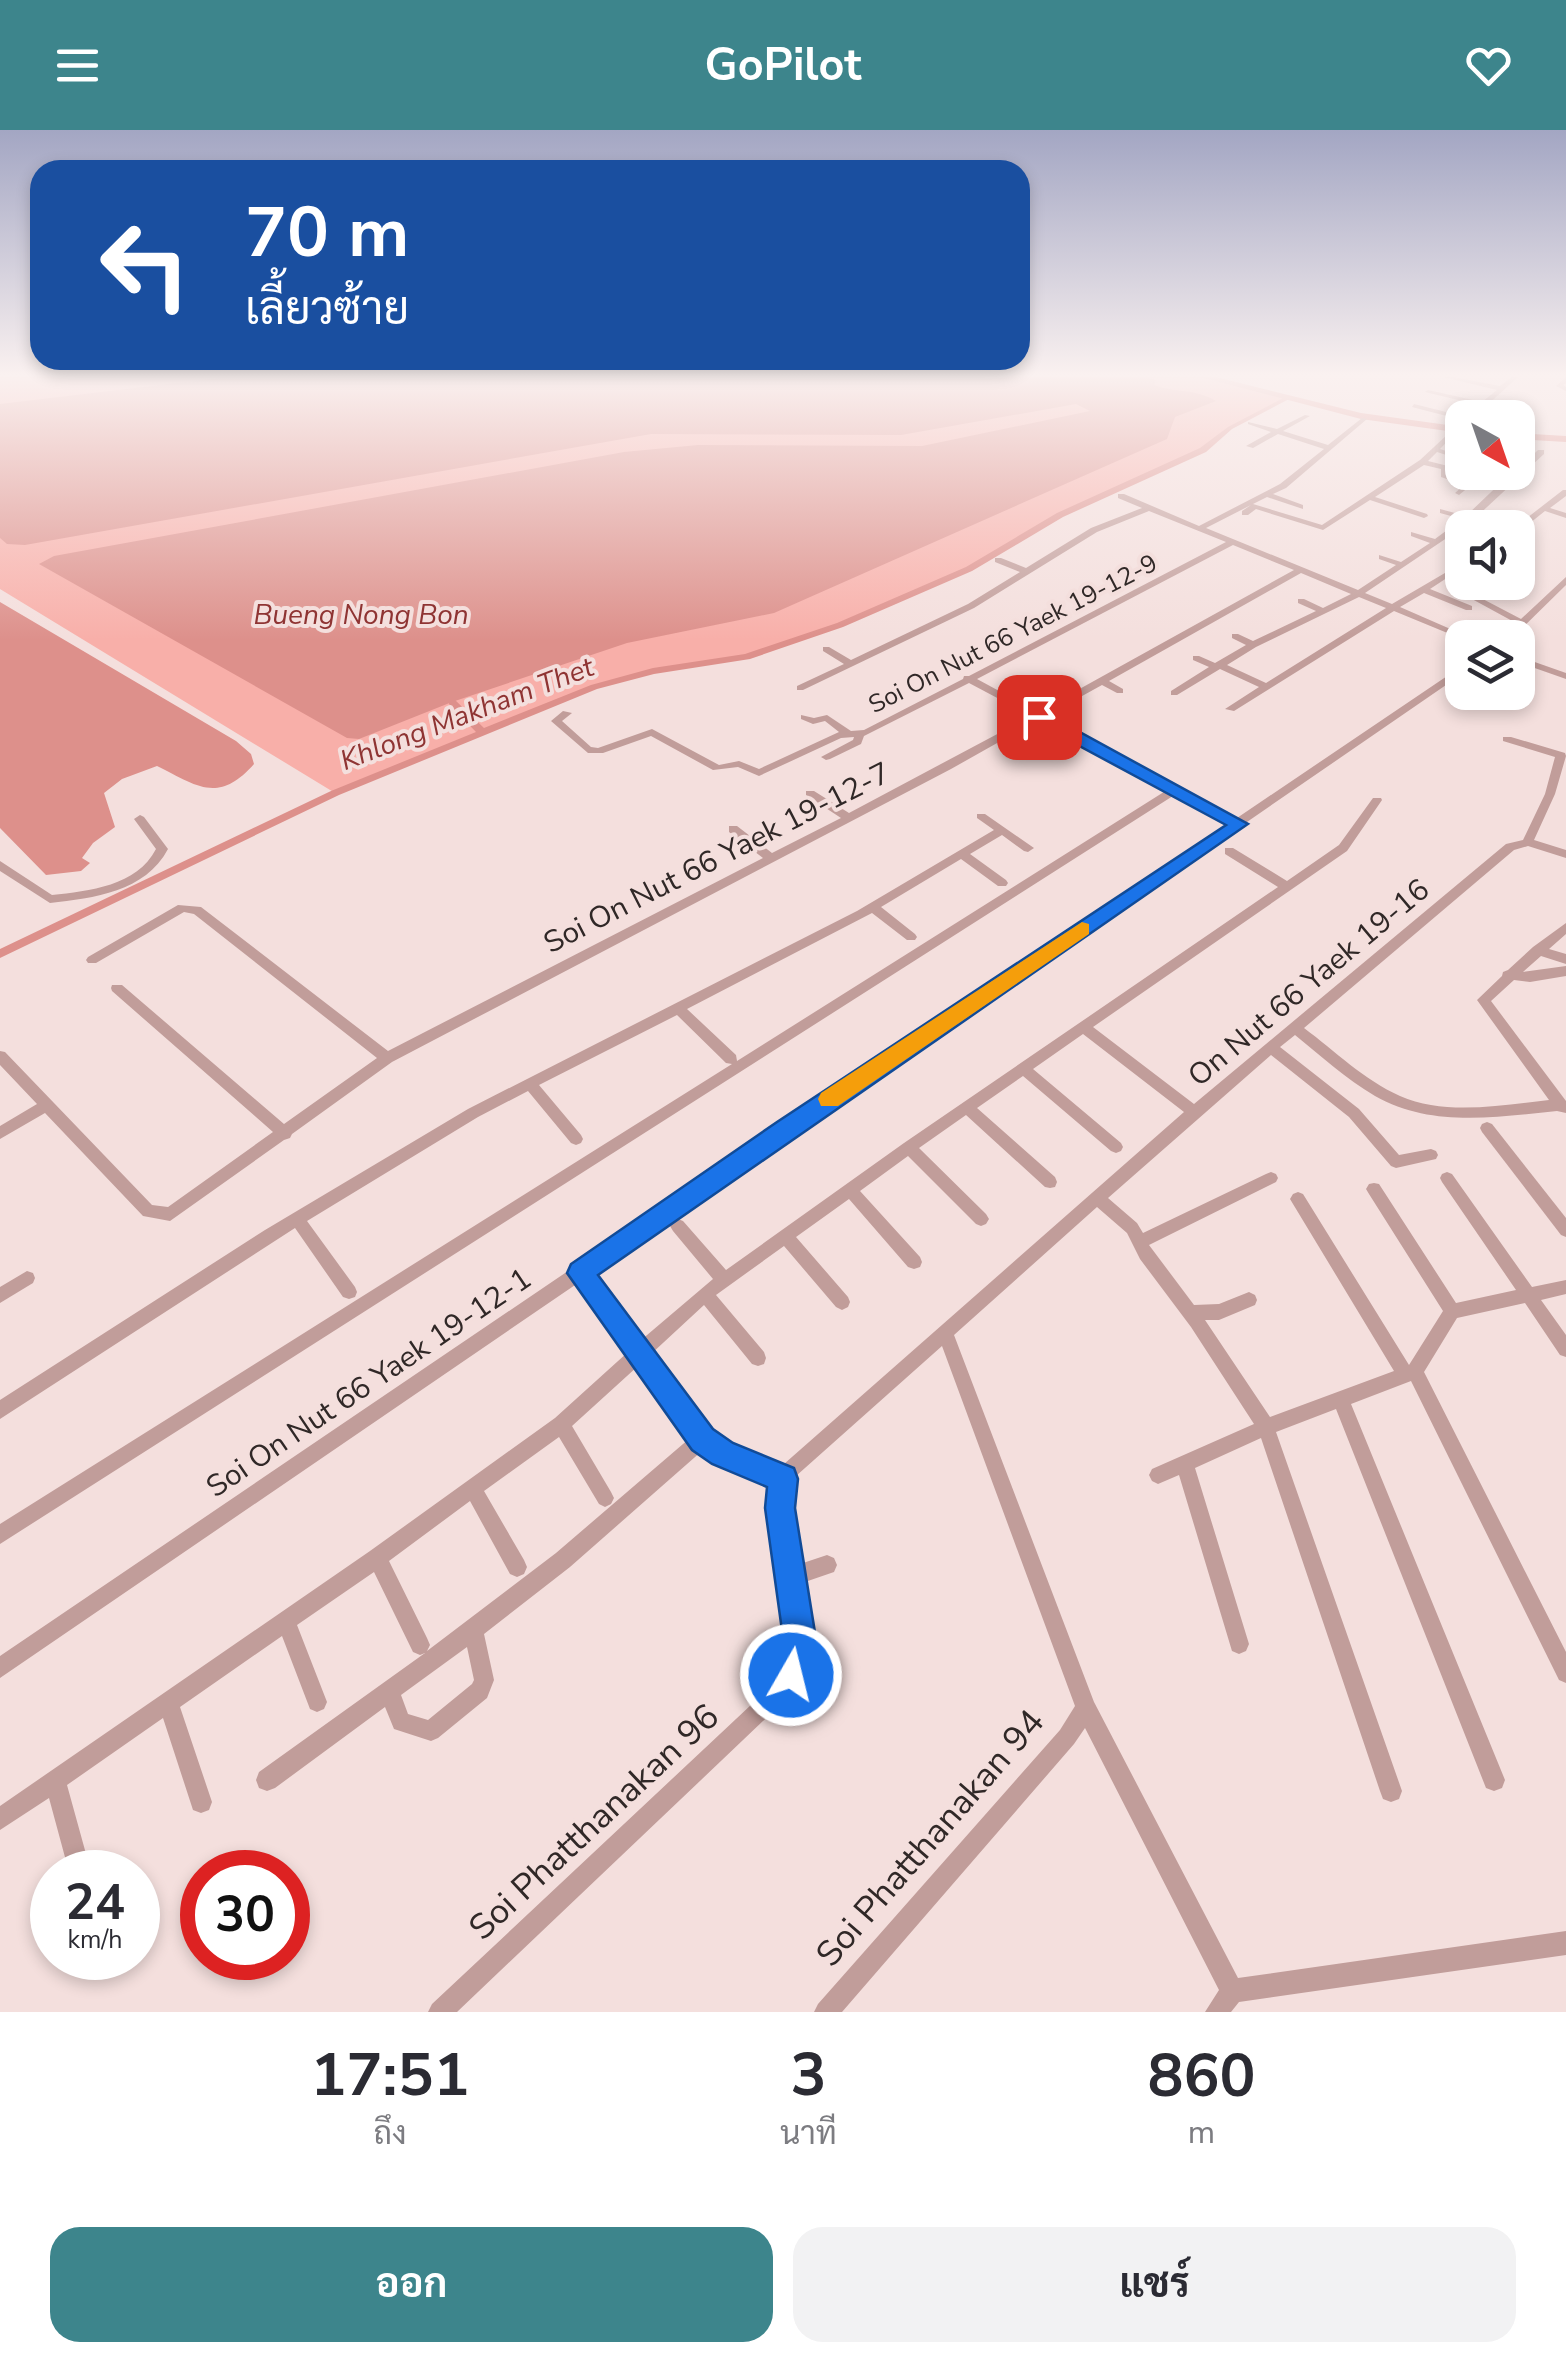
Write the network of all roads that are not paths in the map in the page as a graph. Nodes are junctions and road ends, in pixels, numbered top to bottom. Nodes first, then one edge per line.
1 (1308, 465) edge
2 (1418, 465) edge
3 (1463, 490) edge
4 (1498, 490) edge
5 (1566, 492) edge
6 (1265, 494) junction
7 (1459, 494) dead end
8 (1121, 496) dead end
9 (1370, 498) junction
10 (1212, 506) dead end
11 (1300, 506) dead end
12 (1149, 508) junction
13 (1544, 508) junction
14 (1478, 510) edge
15 (1228, 513) junction
16 (1245, 513) dead end
17 (1535, 515) edge
18 (1424, 516) dead end
19 (1566, 516) edge
20 (1200, 528) junction
21 (1414, 534) dead end
22 (1445, 536) edge
23 (1234, 542) junction
24 (1436, 542) junction
25 (1382, 558) dead end
26 (998, 560) dead end
27 (1402, 565) junction
28 (1028, 572) junction
29 (1300, 575) junction
30 (1445, 576) edge
31 (1566, 580) edge
32 (1425, 590) junction
33 (1360, 593) junction
34 (1553, 594) junction
35 (1566, 598) edge
36 (1301, 601) dead end
37 (1208, 604) dead end
38 (1397, 608) junction
39 (1323, 611) junction
40 (1226, 612) junction
41 (1188, 617) dead end
42 (1514, 620) edge
43 (1525, 620) edge
44 (1203, 624) junction
45 (1445, 629) edge
46 (1161, 632) dead end
47 (1234, 636) dead end
48 (1177, 639) junction
49 (1254, 645) junction
50 (826, 649) dead end
51 (1196, 658) dead end
52 (851, 664) junction
53 (1535, 665) edge
54 (1218, 666) junction
55 (1566, 676) edge
56 (967, 678) junction
57 (1102, 682) junction
58 (1445, 682) edge
59 (1265, 686) junction
60 (800, 688) dead end
61 (1120, 691) dead end
62 (1174, 693) dead end
63 (1230, 709) dead end
64 (567, 713) dead end
65 (1039, 717) junction
66 (805, 718) dead end
67 (853, 734) junction
68 (1507, 739) dead end
69 (826, 758) dead end
70 (1175, 790) junction
71 (810, 794) dead end
72 (1377, 800) dead end
73 (981, 816) dead end
74 (848, 818) junction
75 (140, 819) dead end
76 (1239, 824) junction
77 (733, 829) dead end
78 (1002, 830) junction
79 (1528, 842) junction
80 (1028, 848) dead end
81 (1229, 851) dead end
82 (962, 854) junction
83 (1566, 854) edge
84 (770, 858) junction
85 (0, 865) edge
86 (1002, 884) dead end
87 (1286, 886) junction
88 (874, 907) junction
89 (1566, 927) edge
90 (911, 937) dead end
91 (1537, 950) junction
92 (1566, 959) edge
93 (92, 960) dead end
94 (1566, 971) edge
95 (1508, 975) junction
96 (116, 988) dead end
97 (678, 1008) junction
98 (1083, 1027) junction
99 (1295, 1028) junction
100 (1272, 1048) junction
101 (0, 1056) edge
102 (387, 1058) junction
103 (732, 1059) dead end
104 (1023, 1068) junction
105 (530, 1084) junction
106 (45, 1106) junction
107 (968, 1108) junction
108 (1563, 1109) edge
109 (1194, 1112) junction
110 (1488, 1128) dead end
111 (0, 1133) edge
112 (285, 1134) junction
113 (576, 1139) dead end
114 (1116, 1146) dead end
115 (909, 1147) junction
116 (1432, 1155) dead end
117 (1271, 1178) dead end
118 (1447, 1178) dead end
119 (1050, 1182) dead end
120 (1374, 1189) dead end
121 (850, 1190) junction
122 (1298, 1198) dead end
123 (1099, 1199) junction
124 (981, 1218) dead end
125 (297, 1219) junction
126 (678, 1226) dead end
127 (1566, 1230) edge
128 (785, 1236) junction
129 (1139, 1242) junction
130 (914, 1262) dead end
131 (580, 1273) junction
132 (27, 1278) dead end
133 (724, 1280) junction
134 (1566, 1287) edge
135 (350, 1292) dead end
136 (704, 1294) junction
137 (1528, 1294) junction
138 (0, 1296) edge
139 (1249, 1300) dead end
140 (842, 1302) dead end
141 (1452, 1310) junction
142 (1191, 1313) junction
143 (945, 1332) junction
144 (1566, 1349) edge
145 (638, 1355) junction
146 (758, 1358) dead end
147 (1410, 1372) junction
148 (1340, 1398) junction
149 (0, 1410) edge
150 (561, 1424) junction
151 (1266, 1427) junction
152 (702, 1440) junction
153 (1185, 1463) junction
154 (1158, 1475) dead end
155 (783, 1479) junction
156 (472, 1489) junction
157 (605, 1498) dead end
158 (0, 1535) edge
159 (377, 1558) junction
160 (827, 1564) dead end
161 (516, 1567) dead end
162 (790, 1577) junction
163 (286, 1622) junction
164 (473, 1630) junction
165 (1239, 1644) dead end
166 (420, 1645) dead end
167 (0, 1668) edge
168 (1566, 1673) edge
169 (389, 1691) junction
170 (168, 1702) junction
171 (318, 1702) dead end
172 (1086, 1708) junction
173 (266, 1780) dead end
174 (1494, 1780) dead end
175 (55, 1781) junction
176 (1391, 1791) dead end
177 (202, 1802) dead end
178 (0, 1820) edge
179 (74, 1850) edge
180 (1566, 1942) edge
181 (1232, 1991) junction
182 (440, 2012) edge
183 (826, 2012) edge
184 (1217, 2012) edge

1 - 6 street
2 - 9 street
3 - 7 street
4 - 14 street
5 - 13 street
6 - 11 street
6 - 15 street
8 - 12 street
9 - 16 street
9 - 18 street
10 - 15 street
12 - 20 street
12 - 28 street
13 - 17 street
13 - 19 street
15 - 20 street
20 - 23 street
21 - 24 street
22 - 24 street
23 - 29 street
23 - 56 street, Soi On Nut 66 Yaek 19-12-9
24 - 27 street
25 - 27 street
26 - 28 street
27 - 33 street
28 - 52 street
29 - 33 street
29 - 40 street, Soi On Nut 66 Yaek 19-12-7
30 - 32 street
31 - 34 street
32 - 38 street
32 - 42 street
33 - 38 street
33 - 39 street
34 - 35 street
34 - 43 street
36 - 39 street
37 - 40 street
38 - 45 street
38 - 59 street
39 - 49 street
40 - 44 street, Soi On Nut 66 Yaek 19-12-7
41 - 44 street
44 - 48 street, Soi On Nut 66 Yaek 19-12-7
46 - 48 street
47 - 49 street
48 - 57 street, Soi On Nut 66 Yaek 19-12-7
49 - 54 street
50 - 52 street
51 - 54 street
52 - 60 street
53 - 55 street
54 - 59 street
54 - 62 street
56 - 65 street
56 - 67 street, Soi On Nut 66 Yaek 19-12-9
57 - 61 street
57 - 65 street, Soi On Nut 66 Yaek 19-12-7
58 - 76 street, Soi On Nut 66 Yaek 19-12-1
59 - 63 street
64 - 67 street, Soi On Nut 66 Yaek 19-12-9
65 - 70 street
65 - 74 street, Soi On Nut 66 Yaek 19-12-7
66 - 67 street
67 - 69 street
68 - 79 street
70 - 76 street
70 - 158 street
71 - 74 street
72 - 87 street
73 - 78 street
74 - 84 street, Soi On Nut 66 Yaek 19-12-7
75 - 85 street
76 - 131 street, Soi On Nut 66 Yaek 19-12-1
77 - 84 street
78 - 80 street
78 - 82 street
79 - 83 street
79 - 99 street, On Nut 66 Yaek 19-16
81 - 87 street
82 - 86 street
82 - 88 street
84 - 102 street, Soi On Nut 66 Yaek 19-12-7
87 - 98 street
88 - 90 street
88 - 97 street
89 - 91 street
91 - 92 street
91 - 95 street
93 - 102 street
94 - 95 street
95 - 108 street
96 - 112 street
97 - 103 street
97 - 105 street
98 - 104 street
98 - 109 street
99 - 100 street, On Nut 66 Yaek 19-16
99 - 108 street
100 - 109 street, On Nut 66 Yaek 19-16
100 - 116 street
101 - 106 street
102 - 112 street, Soi On Nut 66 Yaek 19-12-7
104 - 107 street
104 - 114 street
105 - 113 street
105 - 125 street
106 - 111 street
106 - 112 street, Soi On Nut 66 Yaek 19-12-7
107 - 115 street
107 - 119 street
109 - 123 street, On Nut 66 Yaek 19-16
110 - 127 street
115 - 121 street
115 - 124 street
117 - 129 street
118 - 137 street
120 - 141 street
121 - 128 street
121 - 130 street
122 - 147 street
123 - 129 street
123 - 143 street, On Nut 66 Yaek 19-16
125 - 135 street
125 - 149 street
126 - 133 street
128 - 133 street
128 - 140 street
129 - 142 street
131 - 145 street
131 - 167 street, Soi On Nut 66 Yaek 19-12-1
132 - 138 street
133 - 136 street
134 - 137 street
136 - 145 street
136 - 146 street
137 - 141 street
137 - 144 street
139 - 142 street
141 - 147 street
142 - 151 street
143 - 155 street
143 - 172 street
145 - 150 street
145 - 152 street
147 - 148 street
147 - 168 street
148 - 151 street
148 - 174 street
150 - 156 street
150 - 157 street
151 - 153 street
151 - 176 street
152 - 155 street
152 - 164 street
153 - 154 street
153 - 165 street
155 - 162 street, Soi Phatthanakan 96
156 - 159 street
156 - 161 street
159 - 163 street
159 - 166 street
160 - 162 street
162 - 182 street, Soi Phatthanakan 96
163 - 170 street
163 - 171 street
164 - 169 street
164 - 169 street
169 - 173 street
170 - 175 street
170 - 177 street
172 - 181 street
172 - 183 street, Soi Phatthanakan 94
175 - 178 street
175 - 179 street
180 - 181 street
181 - 184 street

